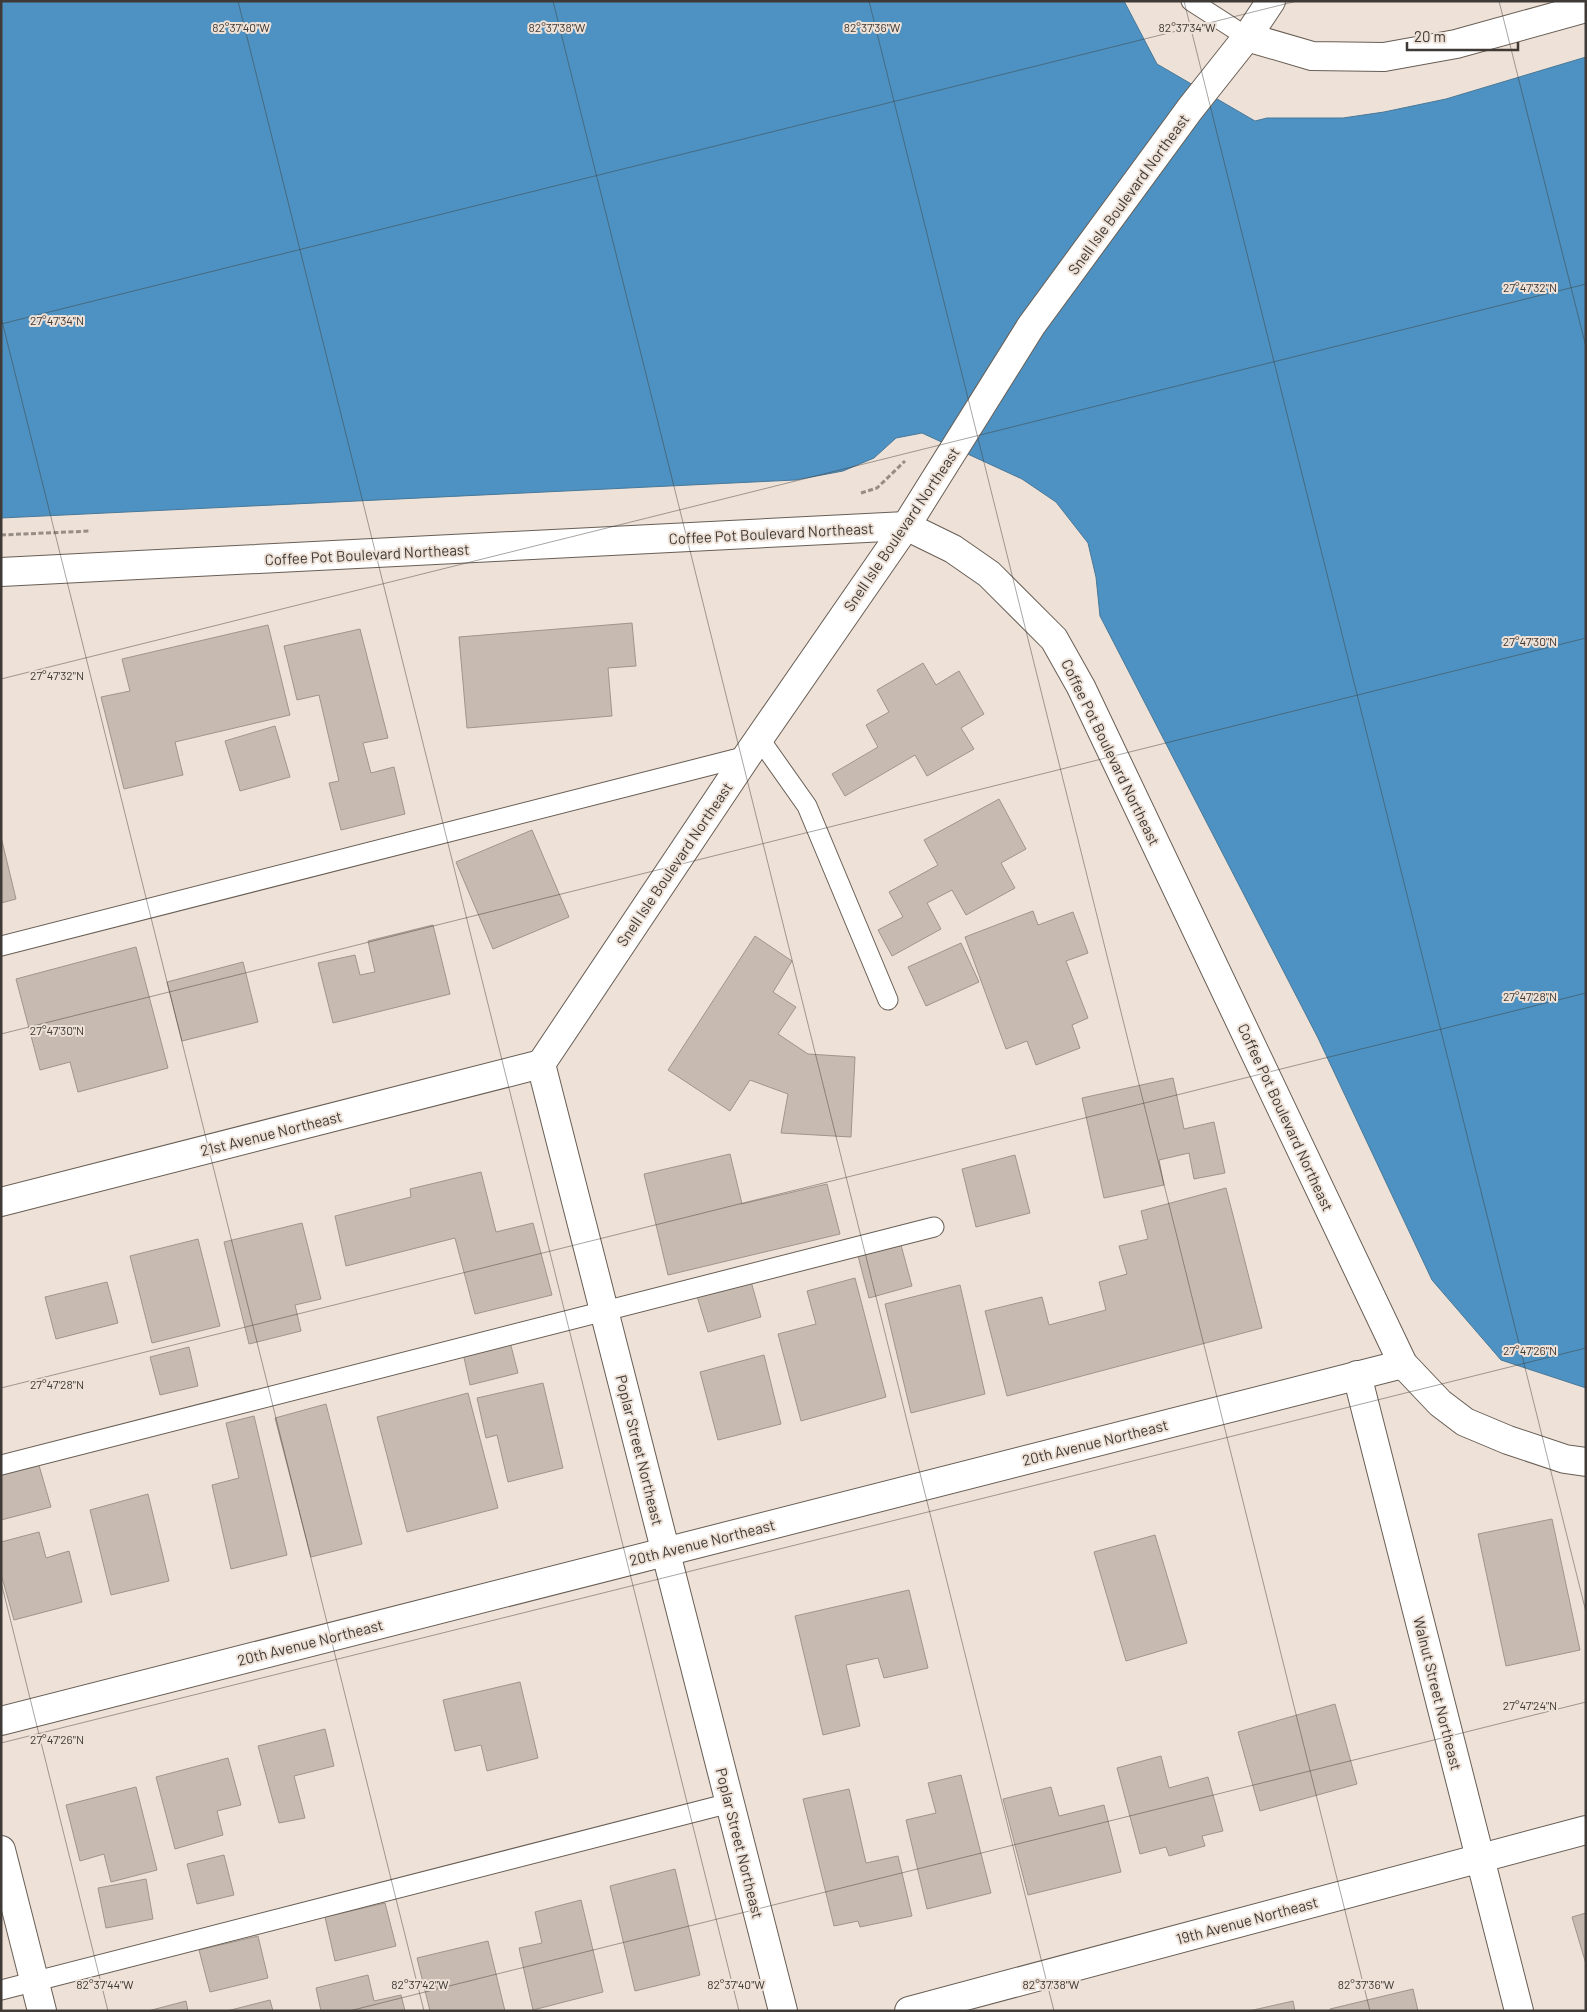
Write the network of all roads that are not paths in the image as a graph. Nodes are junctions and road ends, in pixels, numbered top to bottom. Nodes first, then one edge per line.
1 (1191, 1) edge
2 (1271, 1) edge
3 (1586, 8) edge
4 (1247, 36) junction
5 (906, 526) junction
6 (1, 572) edge
7 (753, 747) junction
8 (1, 946) edge
9 (888, 1000) dead end
10 (541, 1064) junction
11 (1, 1202) edge
12 (934, 1227) dead end
13 (604, 1311) junction
14 (1403, 1364) junction
15 (1357, 1375) junction
16 (1586, 1462) edge
17 (1, 1465) edge
18 (666, 1551) junction
19 (1, 1721) edge
20 (730, 1803) junction
21 (1586, 1830) edge
22 (1, 1850) edge
23 (1480, 1858) junction
24 (35, 1981) junction
25 (1, 1990) edge
26 (42, 2011) edge
27 (783, 2011) edge
28 (909, 2011) edge
29 (1519, 2011) edge

1 - 4 lane
2 - 4 street, Snell Isle Boulevard Northeast
3 - 4 street
4 - 5 street, Snell Isle Boulevard Northeast
5 - 6 street, Coffee Pot Boulevard Northeast
5 - 7 street, Snell Isle Boulevard Northeast
5 - 14 street, Coffee Pot Boulevard Northeast
7 - 8 lane
7 - 9 lane
7 - 10 street, Snell Isle Boulevard Northeast
10 - 11 street, 21st Avenue Northeast
10 - 13 street, Poplar Street Northeast
12 - 13 lane
13 - 17 lane
13 - 18 street, Poplar Street Northeast
14 - 15 street, 20th Avenue Northeast
14 - 16 street, Coffee Pot Boulevard Northeast
15 - 18 street, 20th Avenue Northeast
15 - 23 street, Walnut Street Northeast
18 - 19 street, 20th Avenue Northeast
18 - 20 street, Poplar Street Northeast
20 - 24 lane
20 - 27 street, Poplar Street Northeast
21 - 23 street, 19th Avenue Northeast
22 - 24 street
23 - 28 street, 19th Avenue Northeast
23 - 29 street, Walnut Street Northeast
24 - 25 lane
24 - 26 street

